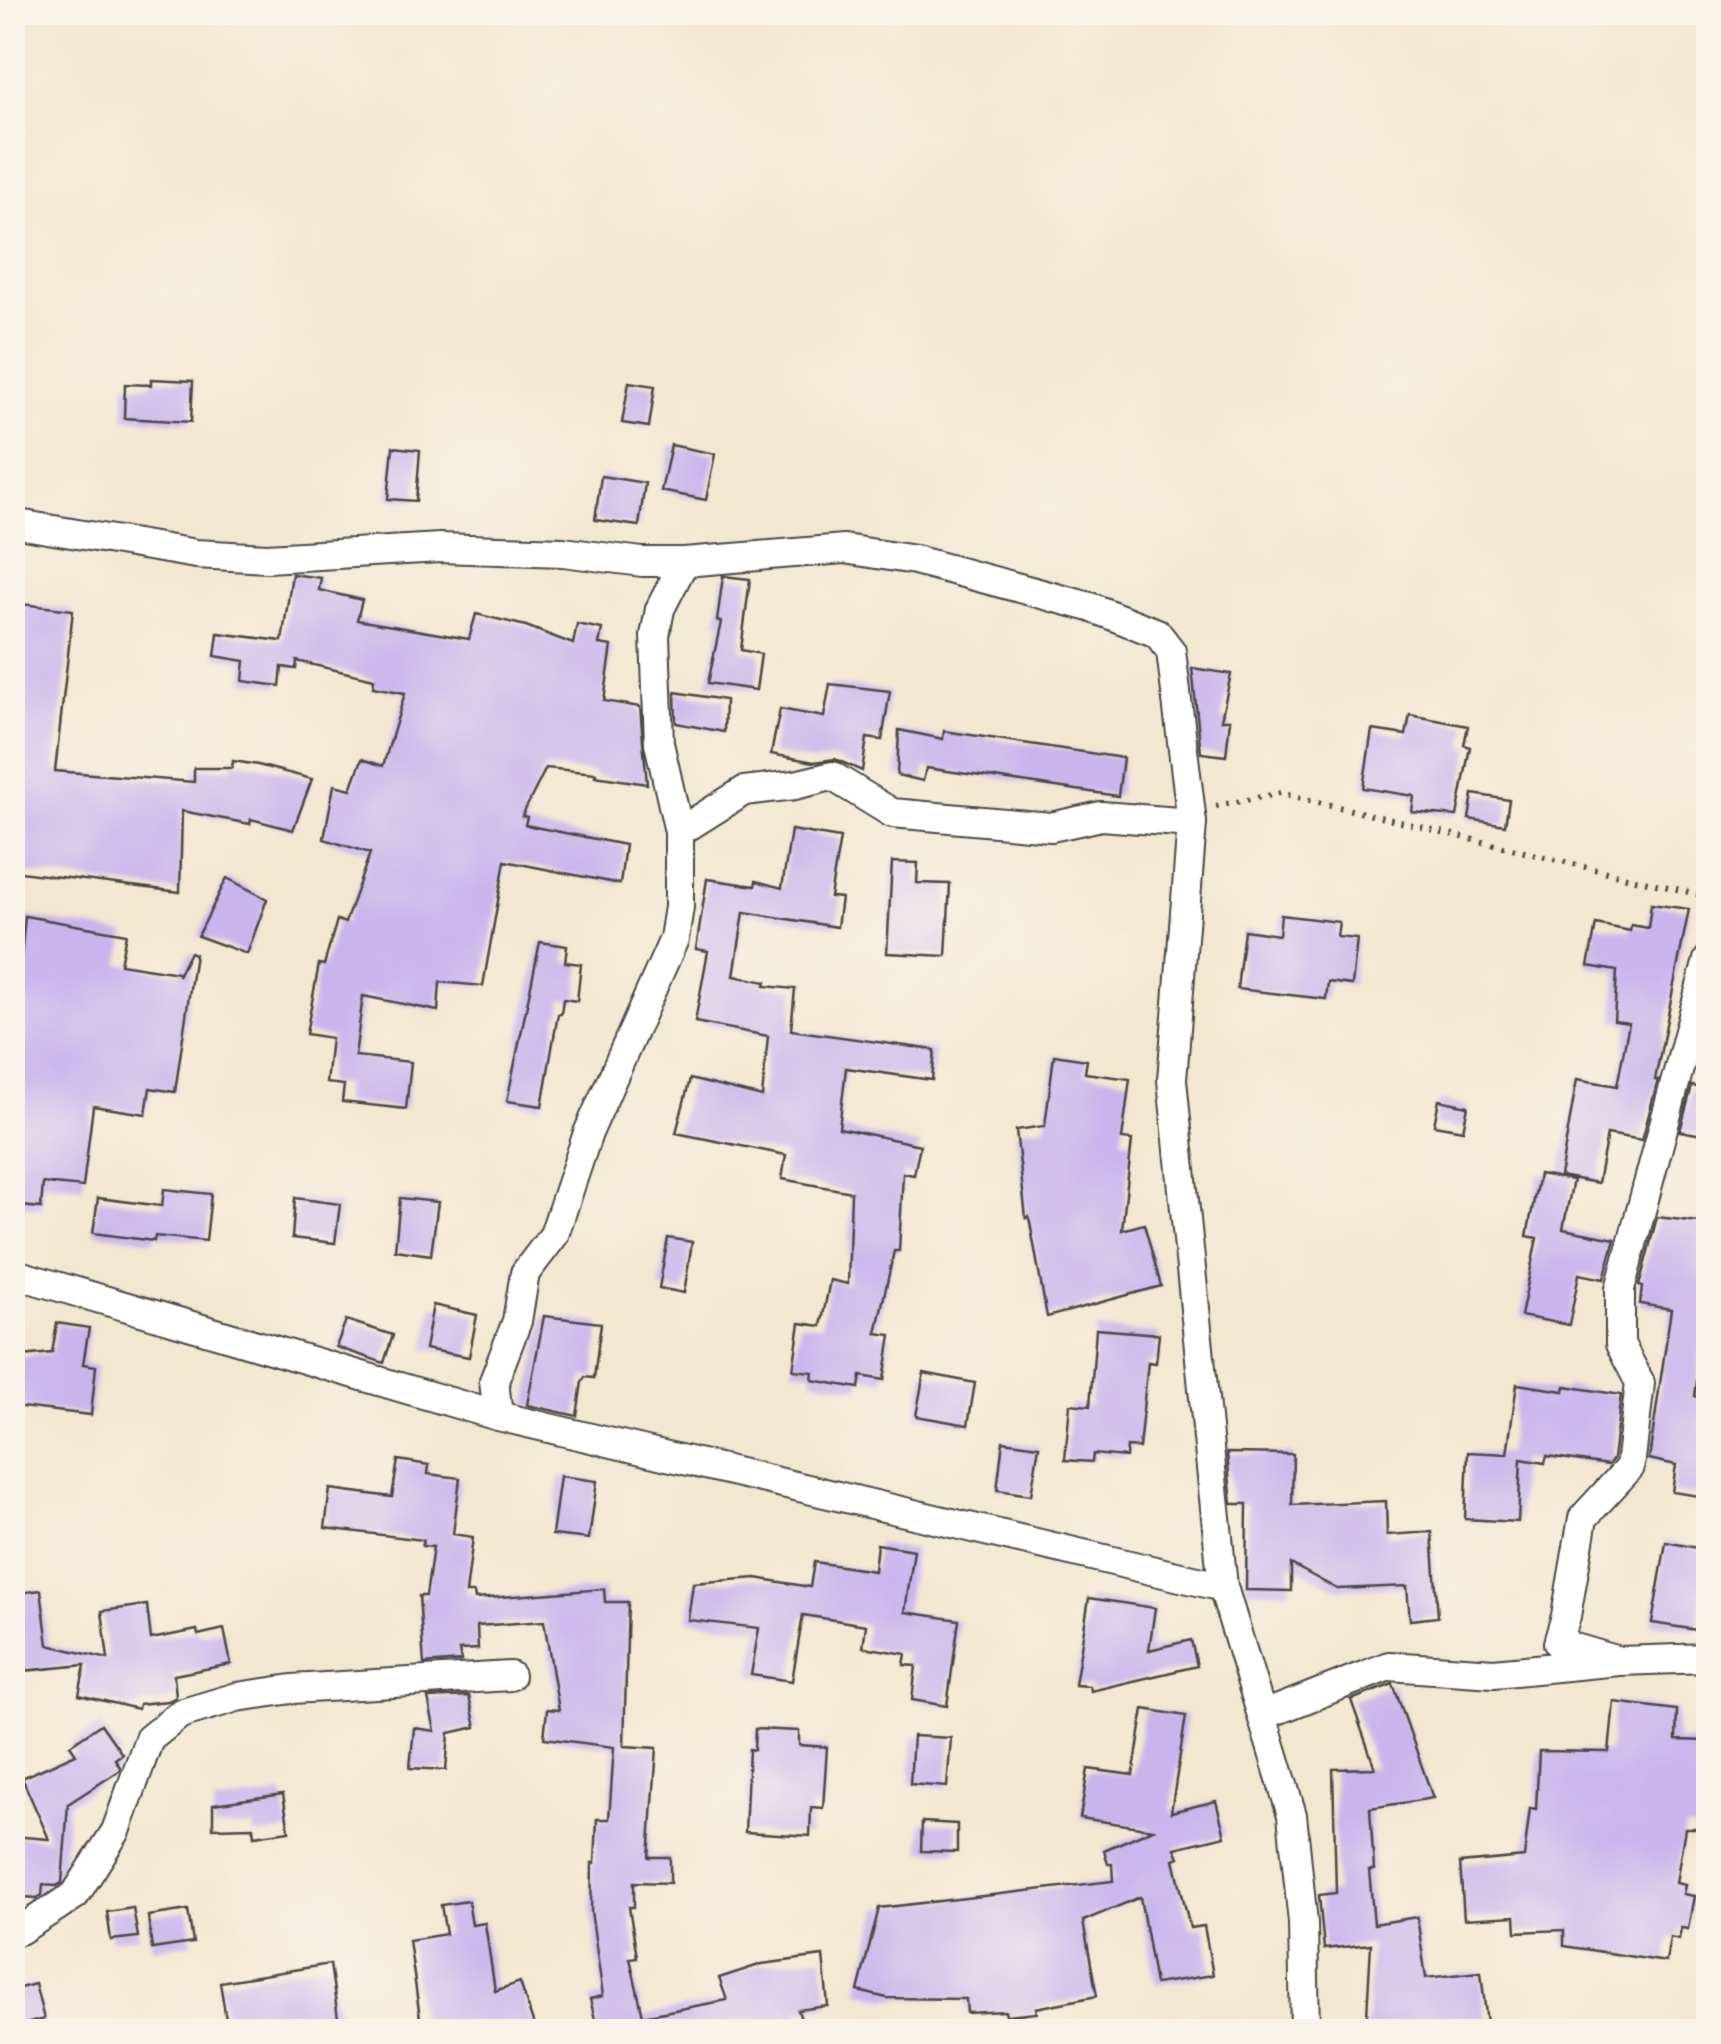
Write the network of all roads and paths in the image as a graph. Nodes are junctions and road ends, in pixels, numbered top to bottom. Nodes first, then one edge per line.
1 (12, 523) edge
2 (684, 562) junction
3 (1192, 823) junction
4 (679, 832) junction
5 (1708, 899) edge
6 (1708, 960) edge
7 (12, 1273) edge
8 (498, 1416) junction
9 (1223, 1587) junction
10 (1708, 1658) edge
11 (1618, 1661) junction
12 (510, 1676) dead end
13 (1264, 1715) junction
14 (12, 1932) edge
15 (1305, 2032) edge

1 - 2 street
2 - 3 street
2 - 4 street
3 - 4 street
3 - 5 path
3 - 9 street
4 - 8 street
6 - 11 street
7 - 8 street
8 - 9 street
9 - 13 street
10 - 11 street
11 - 13 street
12 - 14 street
13 - 15 street

